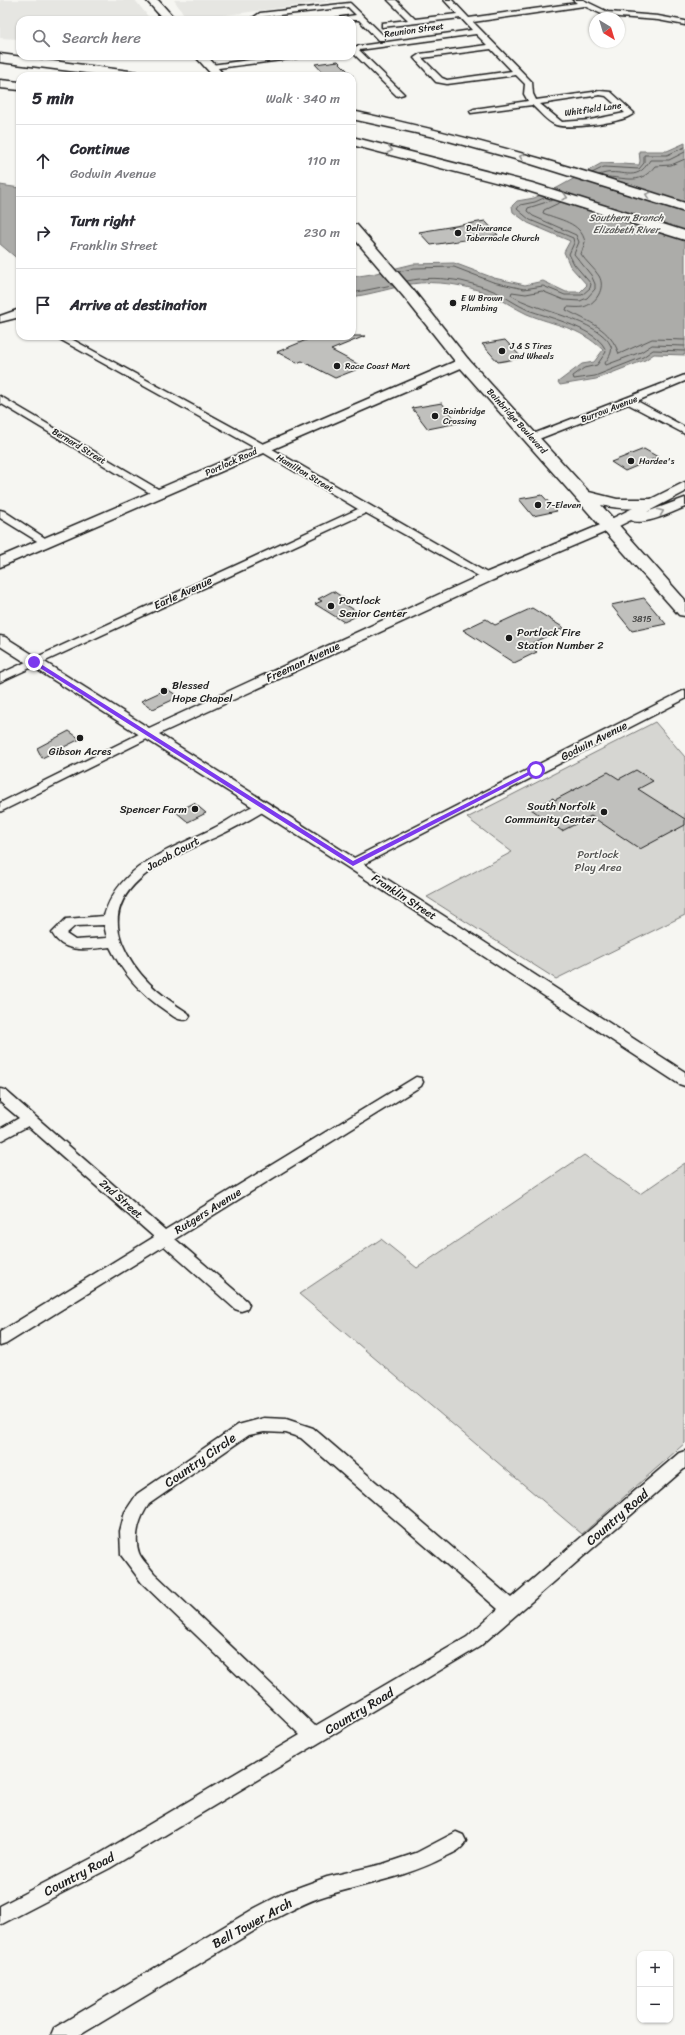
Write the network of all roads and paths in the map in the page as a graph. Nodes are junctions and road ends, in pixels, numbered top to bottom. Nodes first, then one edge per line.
1 (392, 0) edge
2 (448, 0) edge
3 (577, 0) edge
4 (155, 2) edge
5 (585, 4) junction
6 (167, 16) edge
7 (259, 16) edge
8 (362, 17) junction
9 (356, 18) edge
10 (465, 18) junction
11 (413, 21) junction
12 (685, 23) edge
13 (385, 25) dead end
14 (479, 31) junction
15 (381, 38) dead end
16 (494, 46) junction
17 (356, 48) edge
18 (356, 53) edge
19 (0, 58) edge
20 (204, 60) edge
21 (272, 60) edge
22 (107, 72) edge
23 (215, 72) edge
24 (518, 72) junction
25 (0, 84) edge
26 (16, 86) edge
27 (400, 94) dead end
28 (533, 102) junction
29 (474, 111) dead end
30 (356, 116) edge
31 (356, 142) edge
32 (685, 208) edge
33 (356, 233) edge
34 (685, 236) edge
35 (16, 315) edge
36 (0, 320) edge
37 (66, 340) edge
38 (463, 362) junction
39 (685, 378) edge
40 (0, 399) edge
41 (630, 401) junction
42 (685, 431) edge
43 (532, 438) junction
44 (263, 448) junction
45 (685, 486) edge
46 (159, 494) junction
47 (583, 495) junction
48 (651, 502) junction
49 (685, 502) edge
50 (366, 509) junction
51 (0, 513) edge
52 (610, 525) junction
53 (46, 542) junction
54 (0, 562) edge
55 (488, 577) junction
56 (683, 606) edge
57 (0, 640) edge
58 (34, 662) junction
59 (0, 678) edge
60 (685, 694) edge
61 (147, 734) junction
62 (262, 807) junction
63 (0, 808) edge
64 (353, 864) junction
65 (110, 920) junction
66 (115, 942) junction
67 (183, 1016) dead end
68 (685, 1080) edge
69 (416, 1082) dead end
70 (0, 1094) edge
71 (29, 1119) junction
72 (0, 1136) edge
73 (165, 1237) junction
74 (241, 1305) dead end
75 (0, 1340) edge
76 (685, 1458) edge
77 (512, 1610) junction
78 (314, 1737) junction
79 (456, 1841) dead end
80 (0, 1916) edge
81 (61, 2035) edge

1 - 11 street
2 - 10 street
3 - 5 street
4 - 6 main road
5 - 10 street
5 - 12 street
7 - 8 street
8 - 9 street
8 - 15 street
10 - 11 street
10 - 14 street
11 - 13 street
14 - 16 street
14 - 17 street, Reunion Street
16 - 24 street
16 - 24 street
18 - 27 street
19 - 22 highway
20 - 23 main road
21 - 23 street
24 - 28 street
25 - 26 highway
28 - 28 street, Whitfield Lane
28 - 29 street
32 -> 30 highway
31 -> 34 highway
33 - 38 main road, Bainbridge Boulevard
35 - 36 street
37 - 44 street, Hamilton Street
38 - 43 main road, Bainbridge Boulevard
38 - 44 main road, Portlock Road
39 - 41 street, Burrow Avenue
40 - 46 street, Bernard Street
41 - 42 street
41 - 43 street, Burrow Avenue
43 - 47 main road, Bainbridge Boulevard
44 - 46 main road, Portlock Road
44 - 50 street, Hamilton Street
45 - 48 main road, Freeman Avenue
46 - 53 main road, Portlock Road
47 - 48 main road
47 - 52 main road, Bainbridge Boulevard
48 - 52 main road, Freeman Avenue
52 -> 49 main road, Freeman Avenue
50 - 55 street, Hamilton Street
50 - 58 street, Earle Avenue
51 - 53 street
52 - 55 street, Freeman Avenue
52 - 56 main road, Bainbridge Boulevard
53 - 54 main road, Portlock Road
55 - 61 street, Freeman Avenue
57 - 58 street, Franklin Street
58 - 59 street, Earle Avenue
58 - 61 street, Franklin Street
60 - 64 street, Godwin Avenue
61 - 62 street, Franklin Street
61 - 63 street, Freeman Avenue
62 - 64 street, Franklin Street
62 - 65 street, Jacob Court
64 - 68 street, Franklin Street
65 - 66 street, Jacob Court
65 - 66 street
66 - 67 street, Jacob Court
69 - 73 street, Rutgers Avenue
70 - 71 street, 2nd Street
71 - 72 street
71 - 73 street, 2nd Street
73 - 74 street, 2nd Street
73 - 75 street, Rutgers Avenue
76 - 77 street, Country Road
77 - 78 street, Country Road
77 - 78 street, Country Circle
78 - 80 street, Country Road
79 - 81 street, Bell Tower Arch

